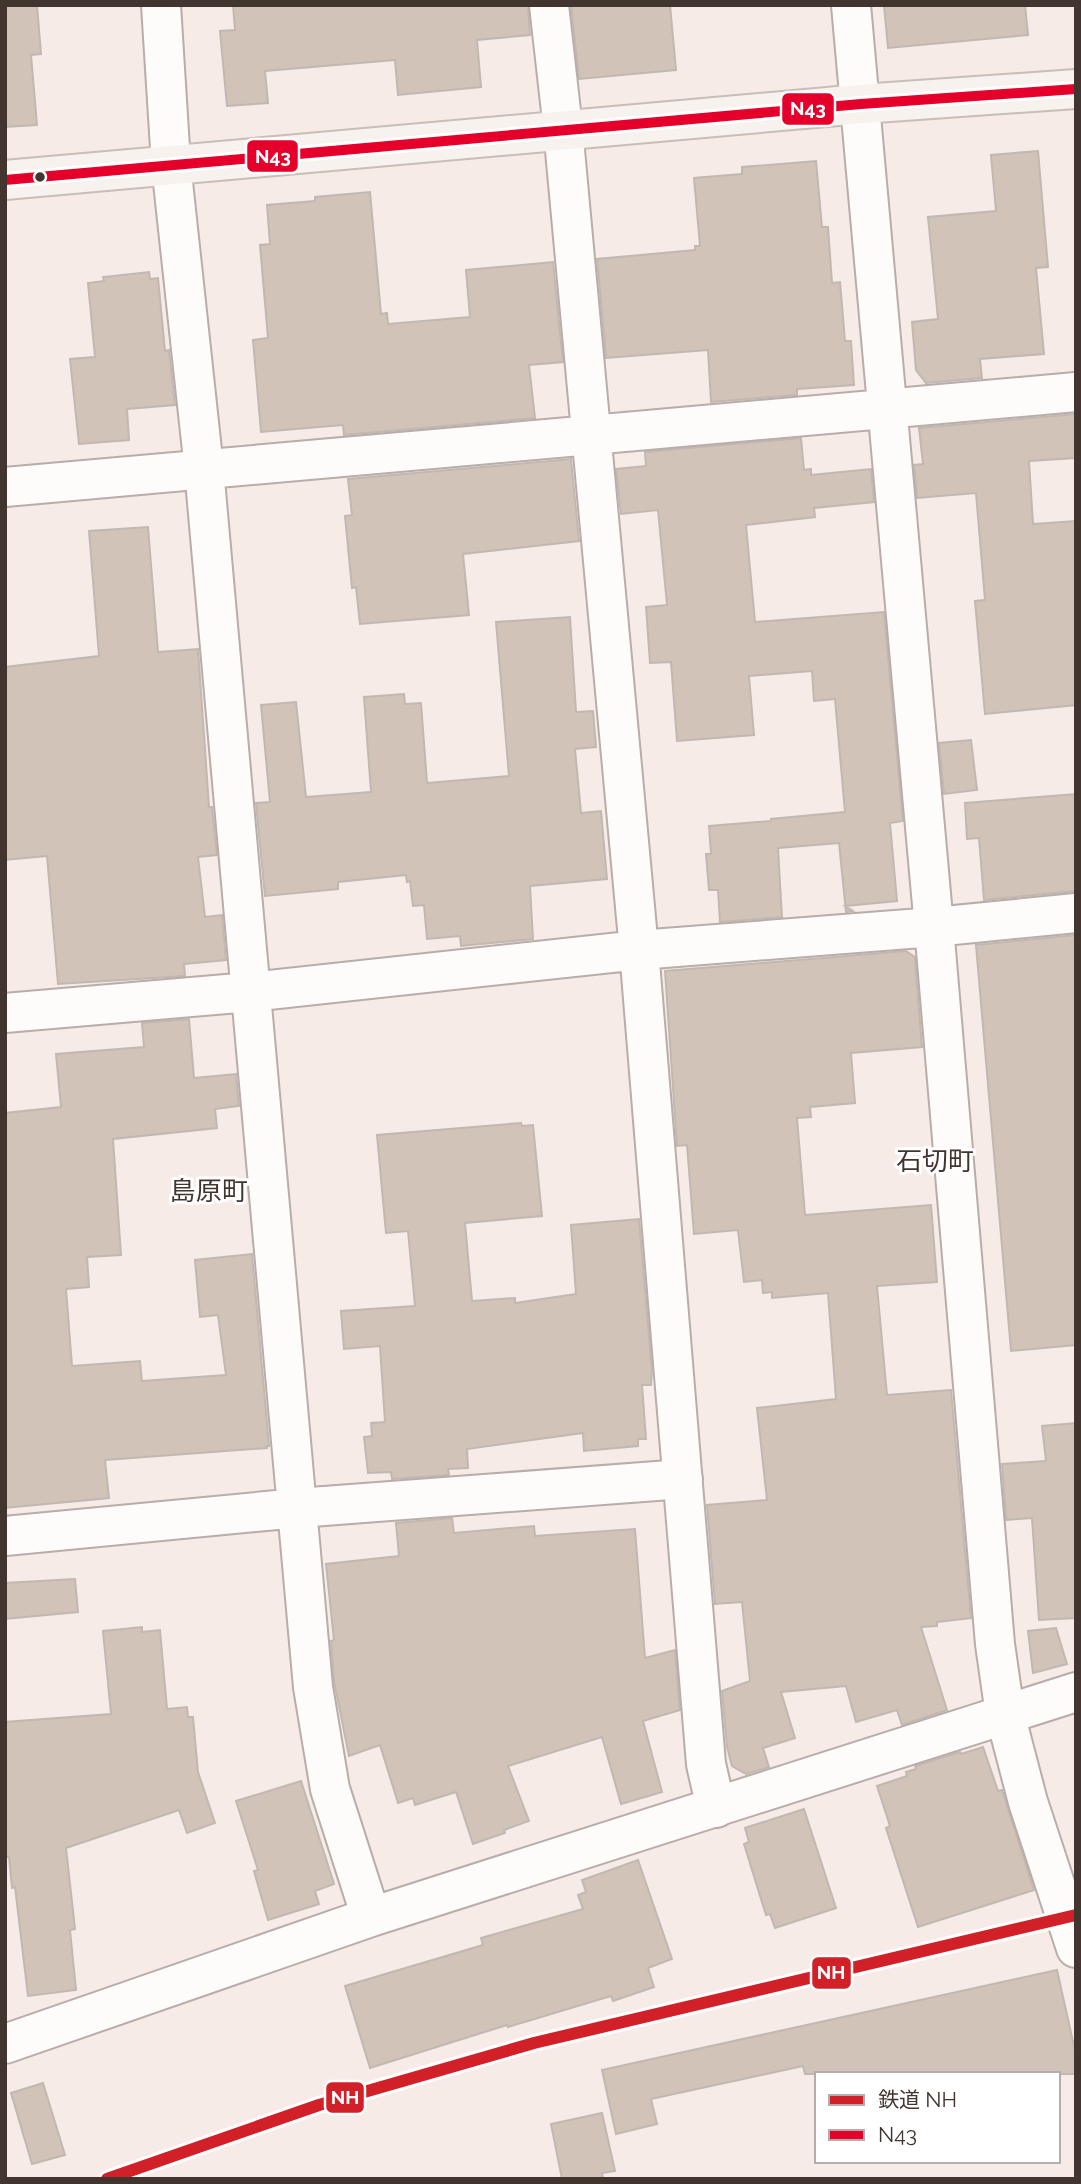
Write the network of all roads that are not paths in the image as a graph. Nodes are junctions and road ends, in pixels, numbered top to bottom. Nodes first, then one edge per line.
1 (161, 5) edge
2 (549, 5) edge
3 (851, 5) edge
4 (1076, 89) edge
5 (861, 104) junction
6 (563, 129) junction
7 (171, 164) junction
8 (5, 180) edge
9 (1076, 392) edge
10 (887, 409) junction
11 (590, 435) junction
12 (204, 469) junction
13 (5, 487) edge
14 (1076, 913) edge
15 (934, 928) junction
16 (639, 950) junction
17 (250, 992) junction
18 (5, 1013) edge
19 (683, 1479) junction
20 (298, 1508) junction
21 (5, 1536) edge
22 (1076, 1692) edge
23 (1005, 1714) junction
24 (716, 1808) junction
25 (371, 1917) junction
26 (1076, 1948) edge
27 (5, 2045) edge

1 - 7 street
2 - 6 street
3 - 5 street
4 - 5 main road
5 - 6 main road
5 - 10 street
6 - 7 main road
6 - 11 street
7 - 8 main road
7 - 12 street
9 - 10 street
10 - 11 street
10 - 15 street
11 - 12 street
11 - 16 street
12 - 13 street
12 - 17 street
14 - 15 street
15 - 16 street
15 - 23 street
16 - 17 street
16 - 19 street
17 - 18 street
17 - 20 street
19 - 20 street
19 - 24 street
20 - 21 street
20 - 25 street
22 - 23 street
23 - 24 street
23 - 26 street
24 - 25 street
25 - 27 street

